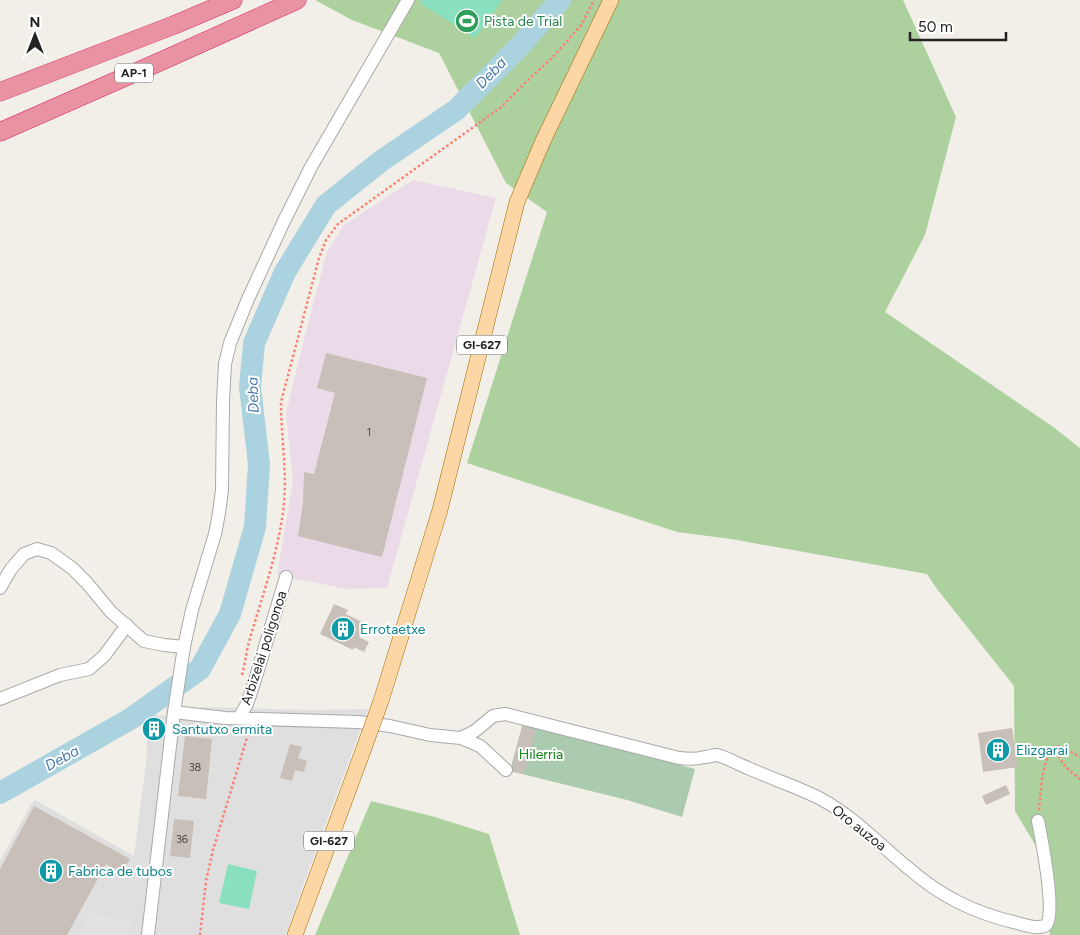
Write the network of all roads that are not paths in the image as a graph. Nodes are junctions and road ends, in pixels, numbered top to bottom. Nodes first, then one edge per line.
1 (233, 0) edge
2 (297, 0) edge
3 (408, 0) edge
4 (611, 0) edge
5 (0, 92) edge
6 (0, 132) edge
7 (286, 577) dead end
8 (0, 588) edge
9 (126, 626) junction
10 (184, 653) junction
11 (0, 699) edge
12 (175, 707) junction
13 (239, 718) junction
14 (461, 738) junction
15 (506, 770) dead end
16 (1038, 821) road end
17 (148, 935) edge
18 (295, 935) edge

1 - 5 highway, AP-1
2 - 6 highway, AP-1
3 - 10 street
4 - 18 main road, GI-627, bridge
7 - 13 street, Arbizelai poligonoa
8 - 9 street
9 - 10 street
9 - 11 street
10 - 12 street
12 - 13 street
12 - 17 street
13 - 14 street
14 - 15 street
14 - 16 street, Oro auzoa

